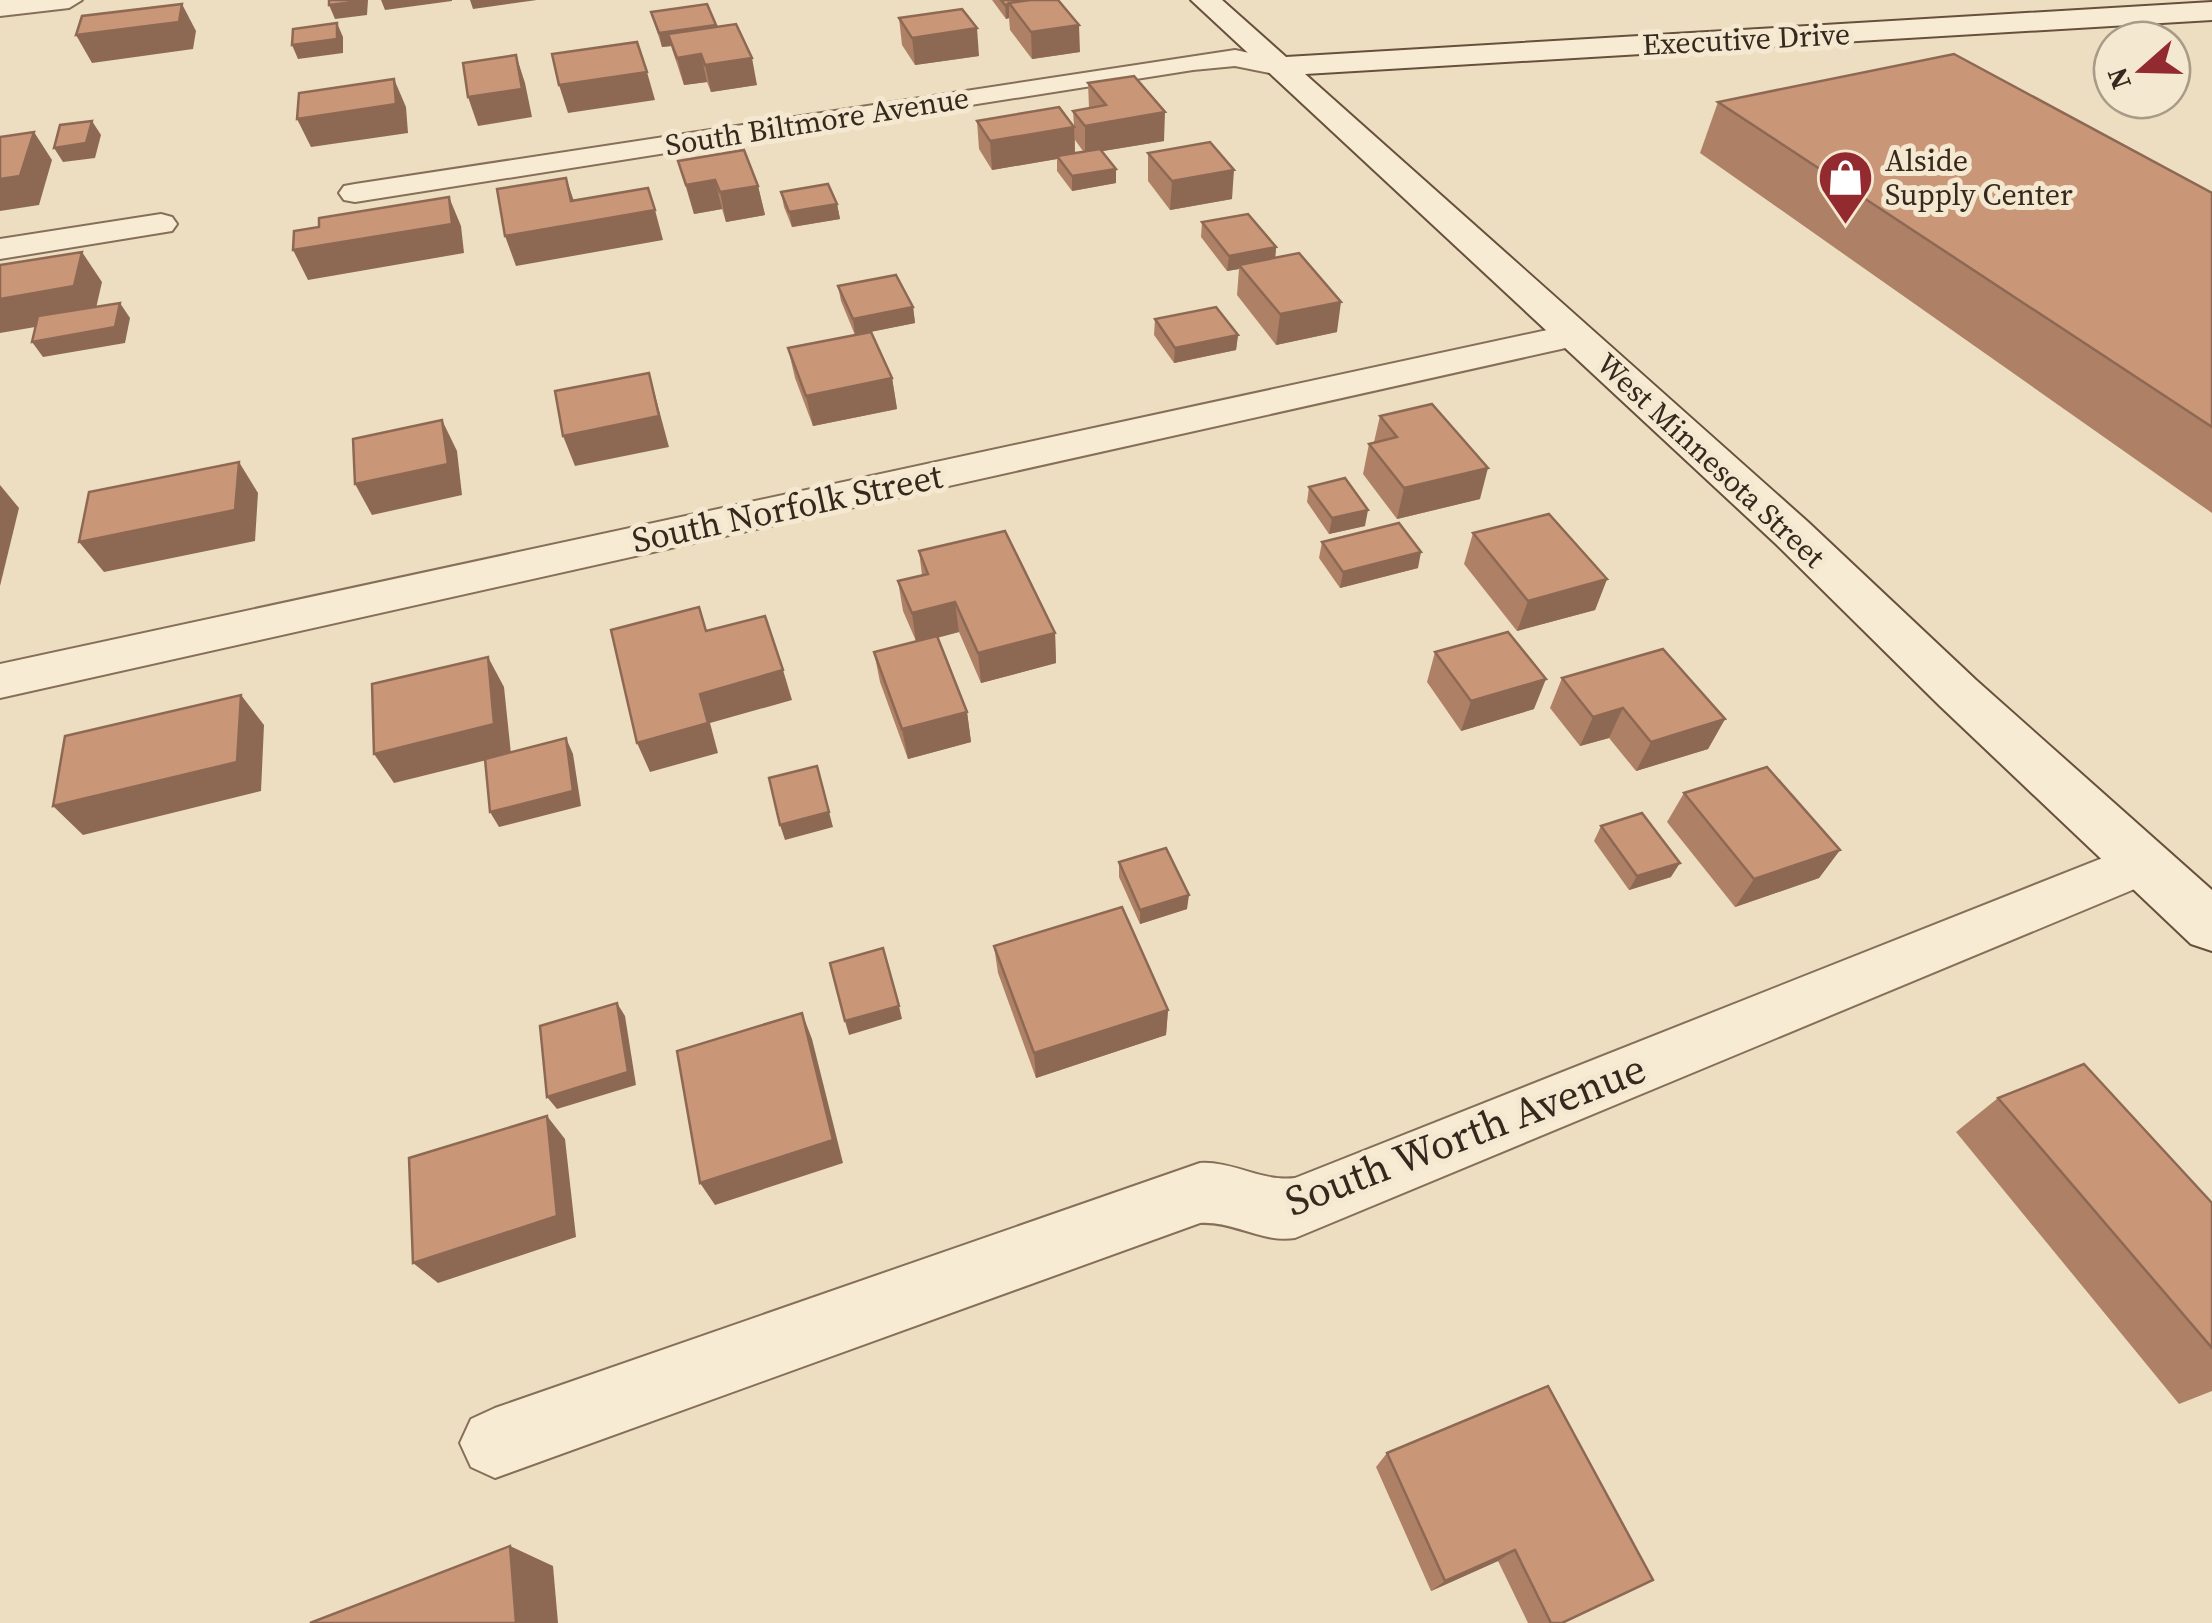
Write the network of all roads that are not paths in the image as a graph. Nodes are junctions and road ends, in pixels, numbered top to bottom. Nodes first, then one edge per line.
1 (69, 0) edge
2 (1205, 0) edge
3 (0, 8) edge
4 (2212, 11) edge
5 (1280, 68) junction
6 (355, 193) dead end
7 (161, 224) dead end
8 (0, 249) edge
9 (1575, 335) junction
10 (0, 681) edge
11 (2143, 863) junction
12 (2212, 926) edge
13 (495, 1443) dead end

1 - 3 street
2 - 5 street, West Minnesota Street
4 - 5 street, Executive Drive
5 - 6 street, South Biltmore Avenue
5 - 9 street, West Minnesota Street
7 - 8 street
9 - 10 street, South Norfolk Street
9 - 11 street, West Minnesota Street
11 - 12 street, West Minnesota Street
11 - 13 street, South Worth Avenue

